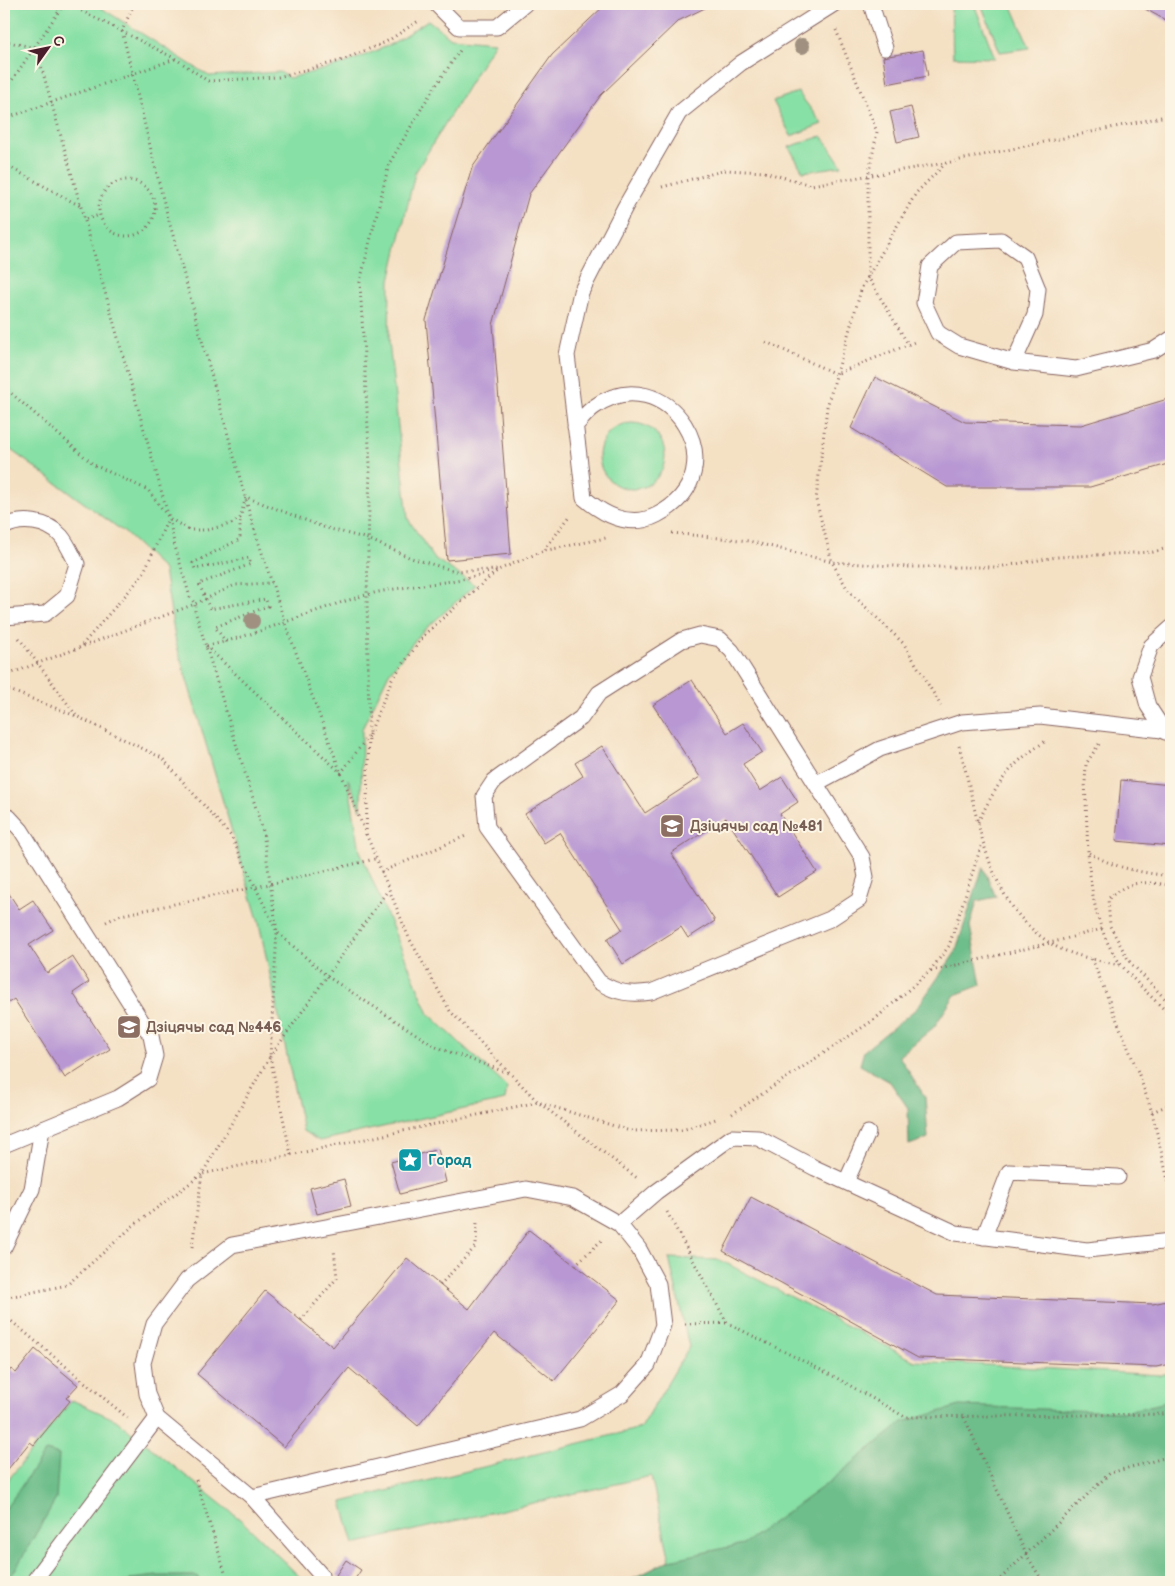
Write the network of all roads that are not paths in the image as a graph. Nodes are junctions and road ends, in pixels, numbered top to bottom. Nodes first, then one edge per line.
1 (525, 4) edge
2 (871, 4) edge
3 (437, 5) edge
4 (831, 6) edge
5 (886, 48) dead end
6 (1171, 339) edge
7 (1014, 362) junction
8 (576, 426) junction
9 (4, 527) edge
10 (4, 617) edge
11 (1171, 628) edge
12 (1168, 731) edge
13 (817, 783) junction
14 (4, 816) edge
15 (42, 1129) junction
16 (868, 1133) dead end
17 (4, 1145) edge
18 (1118, 1177) dead end
19 (846, 1182) junction
20 (619, 1224) junction
21 (984, 1237) junction
22 (1171, 1241) edge
23 (4, 1247) edge
24 (157, 1418) junction
25 (252, 1497) junction
26 (321, 1575) dead end
27 (33, 1582) edge

1 - 3 lane
2 - 5 lane
4 - 8 lane
6 - 7 lane
7 - 7 lane
8 - 8 lane
9 - 10 lane
11 - 12 lane
12 - 13 lane
13 - 13 lane
14 - 15 lane
15 - 17 lane
15 - 23 lane
16 - 19 lane
18 - 21 lane
19 - 20 lane
19 - 21 lane
20 - 24 lane
20 - 25 lane
21 - 22 lane
24 - 25 lane
24 - 27 lane
25 - 26 lane

